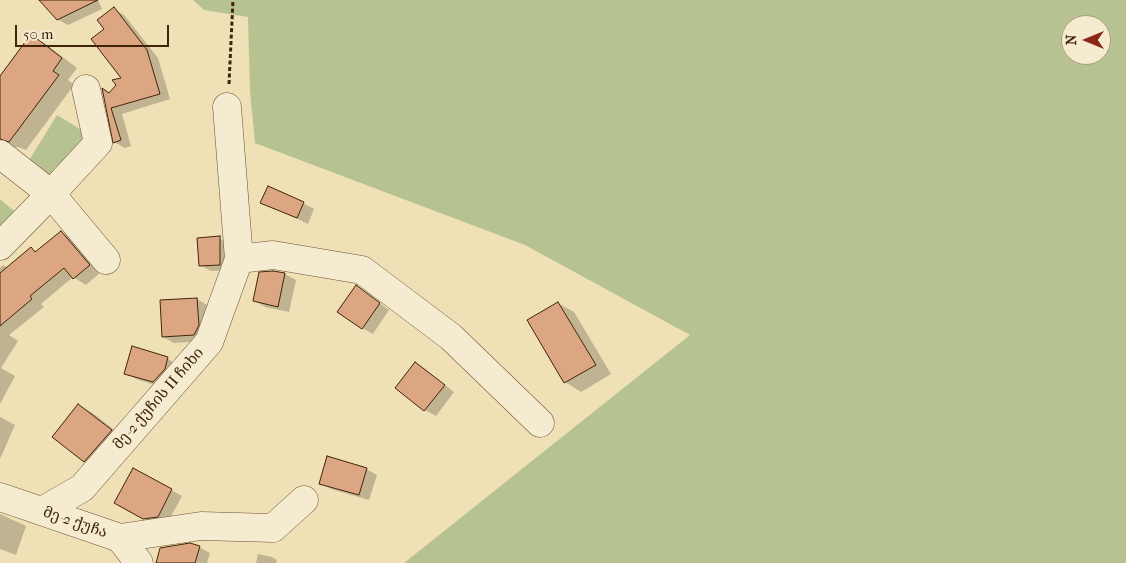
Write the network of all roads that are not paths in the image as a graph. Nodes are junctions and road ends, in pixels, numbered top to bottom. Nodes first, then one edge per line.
1 (86, 90) dead end
2 (227, 107) road end
3 (0, 154) edge
4 (51, 194) junction
5 (0, 246) edge
6 (239, 259) junction
7 (106, 260) dead end
8 (540, 423) dead end
9 (0, 497) edge
10 (304, 500) dead end
11 (42, 511) junction
12 (120, 538) junction
13 (139, 563) edge

1 - 4 street
2 - 6 street
3 - 4 street
4 - 5 street
4 - 7 street
6 - 8 street
6 - 11 street, მე-2 ქუჩის II ჩიხი
9 - 11 street, მე-2 ქუჩა
10 - 12 street
11 - 12 street, მე-2 ქუჩა
12 - 13 street, მე-2 ქუჩა

